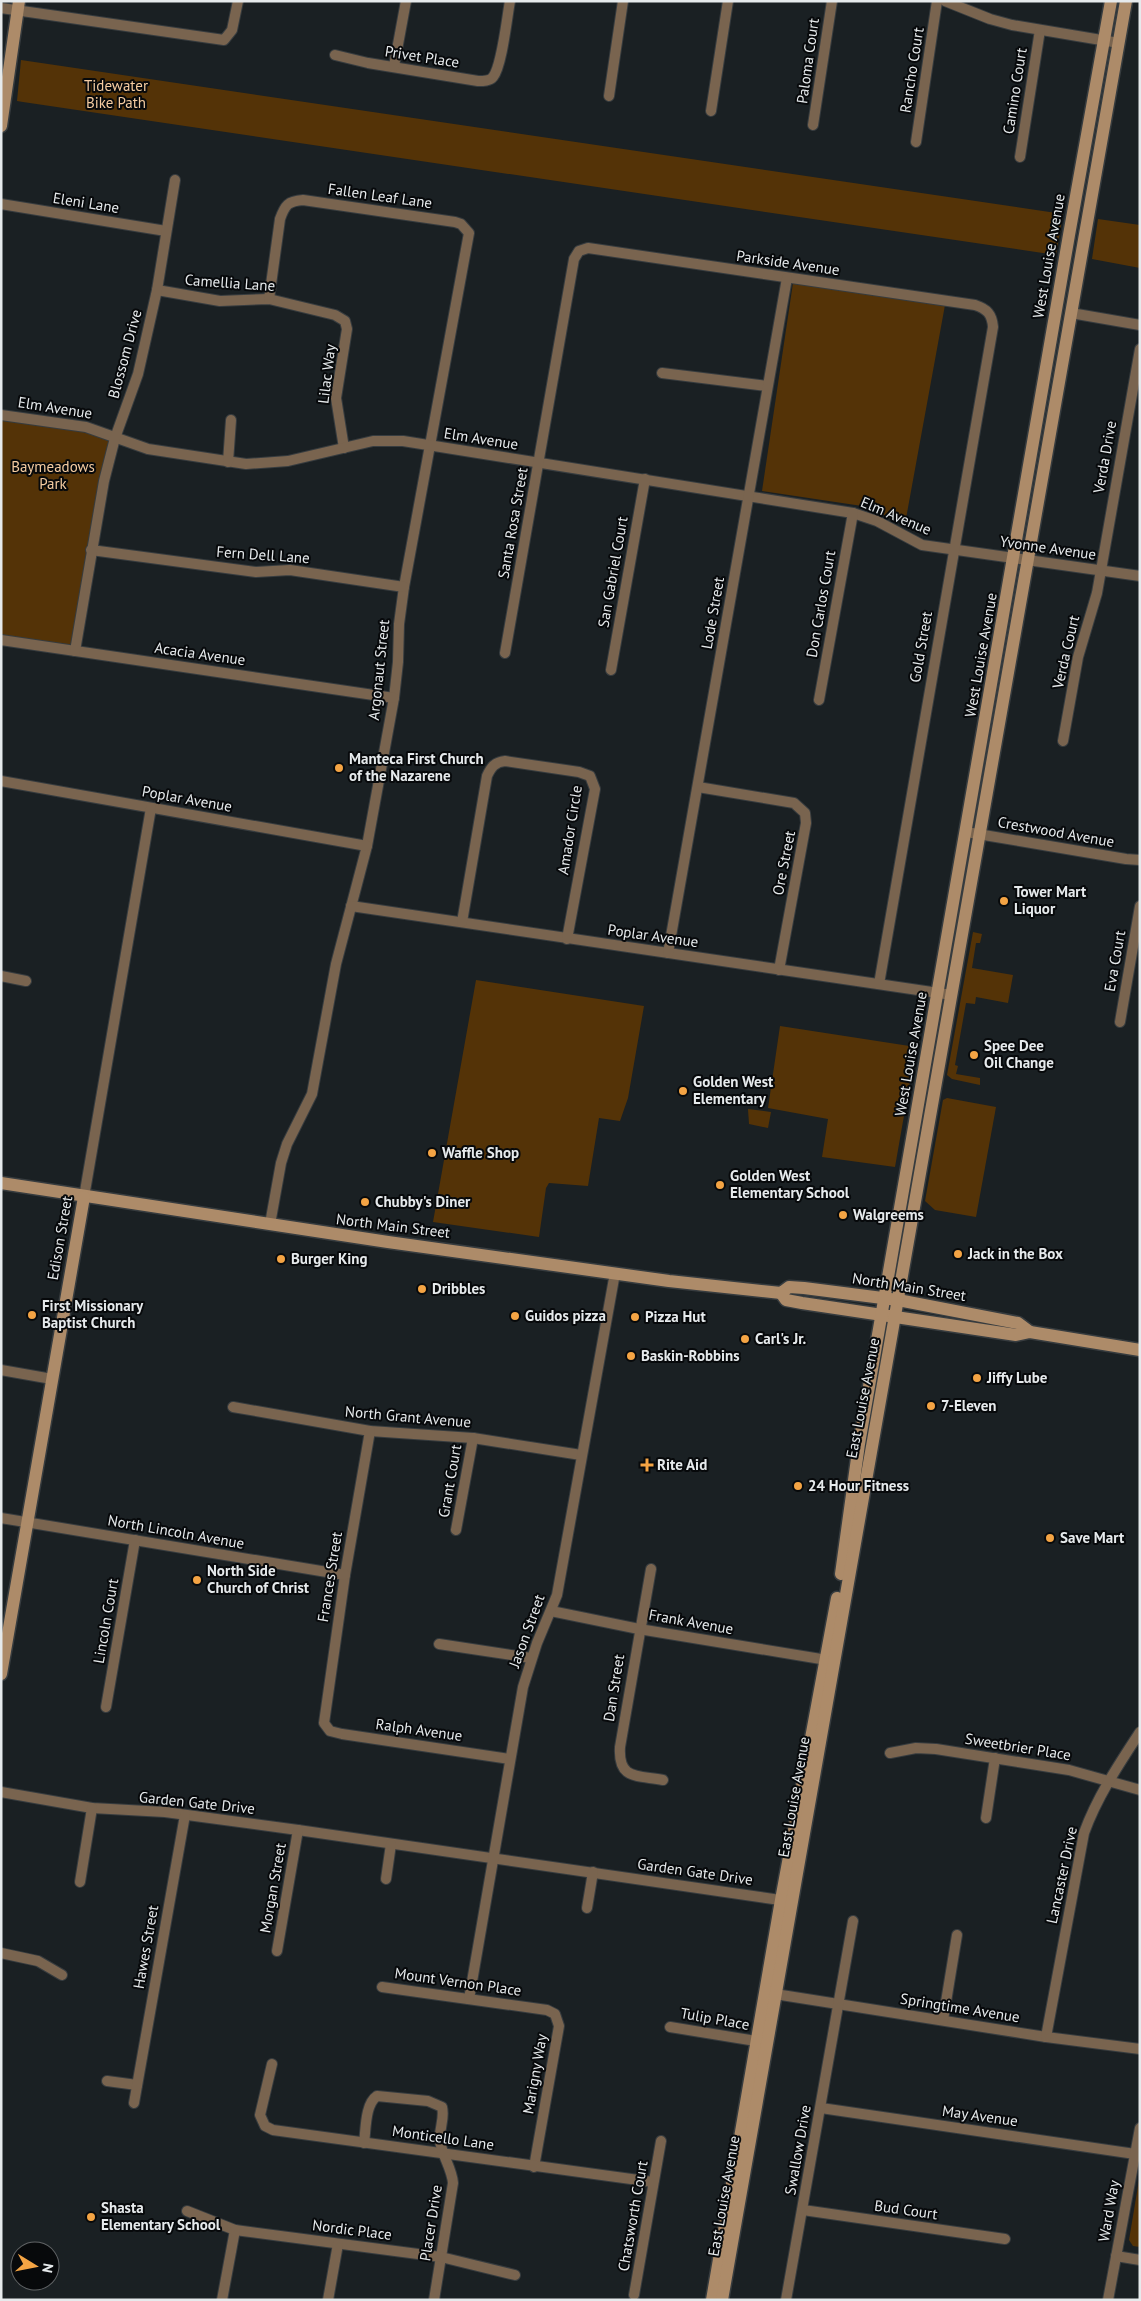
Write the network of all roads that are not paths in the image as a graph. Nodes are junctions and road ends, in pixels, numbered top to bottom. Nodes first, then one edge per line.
1 (238, 1) edge
2 (406, 1) edge
3 (510, 1) edge
4 (623, 1) edge
5 (728, 1) edge
6 (832, 1) edge
7 (937, 1) edge
8 (945, 1) edge
9 (1111, 1) edge
10 (1126, 1) edge
11 (18, 6) edge
12 (1, 8) edge
13 (1040, 30) junction
14 (1105, 40) junction
15 (1119, 43) junction
16 (335, 55) dead end
17 (394, 66) junction
18 (609, 96) dead end
19 (711, 111) dead end
20 (813, 125) dead end
21 (1, 126) edge
22 (916, 142) dead end
23 (1020, 157) dead end
24 (175, 180) dead end
25 (1, 204) edge
26 (467, 229) joint
27 (166, 231) junction
28 (579, 252) joint
29 (787, 278) junction
30 (157, 290) junction
31 (269, 299) junction
32 (1071, 313) junction
33 (991, 315) joint
34 (1140, 325) edge
35 (347, 333) joint
36 (1140, 348) edge
37 (662, 373) dead end
38 (767, 386) junction
39 (1, 415) edge
40 (232, 420) dead end
41 (115, 438) junction
42 (432, 446) junction
43 (344, 448) junction
44 (228, 462) junction
45 (538, 464) junction
46 (645, 480) junction
47 (748, 495) junction
48 (853, 513) junction
49 (90, 550) junction
50 (953, 550) junction
51 (1014, 559) junction
52 (1028, 561) junction
53 (1101, 570) junction
54 (1140, 576) edge
55 (404, 587) junction
56 (1, 640) edge
57 (75, 652) junction
58 (505, 653) dead end
59 (611, 670) dead end
60 (394, 698) junction
61 (819, 700) dead end
62 (1063, 741) dead end
63 (1, 781) edge
64 (698, 787) junction
65 (151, 808) junction
66 (966, 832) junction
67 (980, 834) junction
68 (367, 846) junction
69 (1140, 860) edge
70 (351, 906) junction
71 (1140, 906) edge
72 (462, 922) junction
73 (567, 939) junction
74 (668, 953) junction
75 (779, 970) junction
76 (1, 976) edge
77 (26, 980) dead end
78 (879, 984) junction
79 (945, 994) junction
80 (1120, 1022) dead end
81 (1, 1184) edge
82 (84, 1197) junction
83 (270, 1224) junction
84 (614, 1273) junction
85 (781, 1293) junction
86 (884, 1298) junction
87 (898, 1300) junction
88 (882, 1315) junction
89 (896, 1317) junction
90 (1030, 1332) junction
91 (1140, 1350) edge
92 (1, 1370) edge
93 (52, 1379) junction
94 (233, 1407) dead end
95 (370, 1431) junction
96 (473, 1438) junction
97 (581, 1455) junction
98 (1, 1518) edge
99 (28, 1522) junction
100 (456, 1530) dead end
101 (135, 1540) junction
102 (651, 1569) dead end
103 (345, 1575) junction
104 (551, 1611) junction
105 (639, 1629) junction
106 (439, 1644) dead end
107 (531, 1658) junction
108 (830, 1661) junction
109 (1, 1674) edge
110 (106, 1707) dead end
111 (326, 1727) joint
112 (1140, 1732) edge
113 (890, 1753) dead end
114 (995, 1758) junction
115 (510, 1759) junction
116 (663, 1780) dead end
117 (1109, 1782) junction
118 (1140, 1790) edge
119 (1, 1792) edge
120 (92, 1808) junction
121 (185, 1815) junction
122 (986, 1818) dead end
123 (298, 1830) junction
124 (391, 1844) junction
125 (493, 1858) junction
126 (593, 1872) junction
127 (386, 1879) dead end
128 (80, 1882) dead end
129 (786, 1901) junction
130 (587, 1908) dead end
131 (853, 1921) dead end
132 (957, 1935) dead end
133 (277, 1951) dead end
134 (1, 1953) edge
135 (62, 1976) dead end
136 (382, 1987) dead end
137 (776, 1994) junction
138 (468, 1999) junction
139 (839, 2004) junction
140 (529, 2008) joint
141 (943, 2020) junction
142 (670, 2027) dead end
143 (1046, 2037) junction
144 (756, 2041) junction
145 (1140, 2049) edge
146 (272, 2064) dead end
147 (107, 2081) dead end
148 (137, 2085) junction
149 (134, 2103) dead end
150 (821, 2108) junction
151 (1140, 2128) edge
152 (661, 2141) dead end
153 (364, 2143) junction
154 (445, 2152) junction
155 (1135, 2154) junction
156 (534, 2167) junction
157 (654, 2182) junction
158 (803, 2210) junction
159 (187, 2211) dead end
160 (235, 2230) junction
161 (1005, 2239) dead end
162 (338, 2244) junction
163 (1116, 2256) junction
164 (441, 2257) junction
165 (1140, 2260) edge
166 (515, 2275) dead end
167 (634, 2295) dead end
168 (222, 2300) edge
169 (328, 2300) edge
170 (434, 2300) edge
171 (712, 2300) edge
172 (722, 2300) edge
173 (786, 2300) edge
174 (1108, 2300) edge

1 - 11 street
2 - 17 street
3 - 17 street, Privet Place
4 - 18 street
5 - 19 street
6 - 20 street, Paloma Court
7 - 22 street, Rancho Court
8 - 13 street
9 - 14 main road, West Louise Avenue
10 - 15 main road, West Louise Avenue
11 - 12 street
11 - 21 main road
13 - 14 street
13 - 23 street, Camino Court
14 - 15 street
14 - 51 main road, West Louise Avenue
15 - 32 main road, West Louise Avenue
16 - 17 street, Privet Place
24 - 27 street, Blossom Drive
25 - 27 street, Eleni Lane
26 - 31 street, Fallen Leaf Lane
26 - 42 street, Argonaut Street
27 - 30 street, Blossom Drive
28 - 29 street, Parkside Avenue
28 - 45 street, Santa Rosa Street
29 - 33 street, Parkside Avenue
29 - 38 street, Lode Street
30 - 31 street, Camellia Lane
30 - 41 street, Blossom Drive
31 - 35 street, Camellia Lane
32 - 34 street
32 - 52 main road, West Louise Avenue
33 - 50 street, Gold Street
35 - 43 street, Lilac Way
36 - 53 street, Verda Drive
37 - 38 street
38 - 47 street, Lode Street
39 - 41 street, Elm Avenue
40 - 44 street
41 - 44 street, Elm Avenue
41 - 49 street, Blossom Drive
42 - 43 street, Elm Avenue
42 - 45 street, Elm Avenue
42 - 55 street, Argonaut Street
43 - 44 street, Elm Avenue
45 - 46 street, Elm Avenue
45 - 58 street, Santa Rosa Street
46 - 47 street, Elm Avenue
46 - 59 street, San Gabriel Court
47 - 48 street, Elm Avenue
47 - 64 street, Lode Street
48 - 50 street, Elm Avenue
48 - 61 street, Don Carlos Court
49 - 55 street, Fern Dell Lane
49 - 57 street, Blossom Drive
50 - 51 street, Yvonne Avenue
50 - 78 street, Gold Street
51 - 52 street, Yvonne Avenue
51 - 66 main road, West Louise Avenue
52 - 53 street, Yvonne Avenue
52 - 67 main road, West Louise Avenue
53 - 54 street, Yvonne Avenue
53 - 62 street, Verda Court
55 - 60 street, Argonaut Street
56 - 57 street, Acacia Avenue
57 - 60 street, Acacia Avenue
60 - 68 street, Argonaut Street
63 - 65 street, Poplar Avenue
64 - 74 street, Lode Street
64 - 75 street, Ore Street
65 - 68 street, Poplar Avenue
65 - 82 street, Edison Street
66 - 67 street, Crestwood Avenue
66 - 79 main road, West Louise Avenue
67 - 69 street, Crestwood Avenue
67 - 79 main road, West Louise Avenue
68 - 70 street, Argonaut Street
70 - 72 street, Poplar Avenue
70 - 83 street, Argonaut Street
71 - 80 street, Eva Court
72 - 73 street, Poplar Avenue
72 - 73 street, Amador Circle
73 - 74 street, Poplar Avenue
74 - 75 street, Poplar Avenue
75 - 78 street, Poplar Avenue
76 - 77 street
78 - 79 street, Poplar Avenue
79 - 86 main road, West Louise Avenue
79 - 87 main road, West Louise Avenue
81 - 82 main road, North Main Street
82 - 83 main road, North Main Street
82 - 93 main road, Edison Street
83 - 84 main road, North Main Street
84 - 85 main road, North Main Street
84 - 97 street, Jason Street
85 - 86 main road, North Main Street
85 - 88 main road, North Main Street
86 - 87 main road, North Main Street
86 - 88 main road, West Louise Avenue
87 - 89 main road, East Louise Avenue
87 - 90 main road, North Main Street
88 - 89 main road, North Main Street
88 - 108 main road, East Louise Avenue
89 - 90 main road, North Main Street
89 - 108 main road, East Louise Avenue
90 - 91 main road, North Main Street
92 - 93 street
93 - 99 main road, Edison Street
94 - 95 street, North Grant Avenue
95 - 96 street, North Grant Avenue
95 - 103 street, Frances Street
96 - 97 street, North Grant Avenue
96 - 100 street, Grant Court
97 - 104 street, Jason Street
98 - 99 street, North Lincoln Avenue
99 - 101 street, North Lincoln Avenue
99 - 109 main road, Edison Street
101 - 103 street, North Lincoln Avenue
101 - 110 street, Lincoln Court
102 - 105 street, Dan Street
103 - 111 street, Frances Street
104 - 105 street, Frank Avenue
104 - 107 street, Jason Street
105 - 108 street, Frank Avenue
105 - 116 street, Dan Street
106 - 107 street
107 - 115 street, Jason Street
108 - 129 main road, East Louise Avenue
111 - 115 street, Ralph Avenue
112 - 117 street, Lancaster Drive
113 - 114 street, Sweetbrier Place
114 - 117 street, Sweetbrier Place
114 - 122 street
115 - 125 street, Jason Street
117 - 118 street, Sweetbrier Place
117 - 143 street, Lancaster Drive
119 - 120 street, Garden Gate Drive
120 - 121 street, Garden Gate Drive
120 - 128 street
121 - 123 street, Garden Gate Drive
121 - 148 street, Hawes Street
123 - 124 street, Garden Gate Drive
123 - 133 street, Morgan Street
124 - 125 street, Garden Gate Drive
124 - 127 street
125 - 126 street, Garden Gate Drive
125 - 138 street, Jason Street
126 - 129 street, Garden Gate Drive
126 - 130 street
129 - 137 main road, East Louise Avenue
129 - 144 main road, East Louise Avenue
131 - 139 street, Swallow Drive
132 - 141 street
134 - 135 street
136 - 138 street, Mount Vernon Place
137 - 139 street, Springtime Avenue
137 - 172 main road, East Louise Avenue
138 - 140 street, Mount Vernon Place
139 - 141 street, Springtime Avenue
139 - 150 street, Swallow Drive
140 - 156 street, Marigny Way
141 - 143 street, Springtime Avenue
142 - 144 street, Tulip Place
143 - 145 street, Springtime Avenue
144 - 171 main road, East Louise Avenue
146 - 153 street, Monticello Lane
147 - 148 street
148 - 149 street, Hawes Street
150 - 155 street, May Avenue
150 - 158 street, Swallow Drive
151 - 155 street, Ward Way
152 - 157 street, Chatsworth Court
153 - 154 street, Monticello Lane
153 - 154 street, Placer Drive
154 - 156 street, Monticello Lane
154 - 164 street, Placer Drive
155 - 163 street, Ward Way
156 - 157 street, Monticello Lane
157 - 167 street, Chatsworth Court
158 - 161 street, Bud Court
158 - 173 street, Swallow Drive
159 - 160 street, Nordic Place
160 - 162 street, Nordic Place
160 - 168 street
162 - 164 street, Nordic Place
162 - 169 street
163 - 165 street
163 - 174 street, Ward Way
164 - 166 street, Nordic Place
164 - 170 street, Placer Drive

